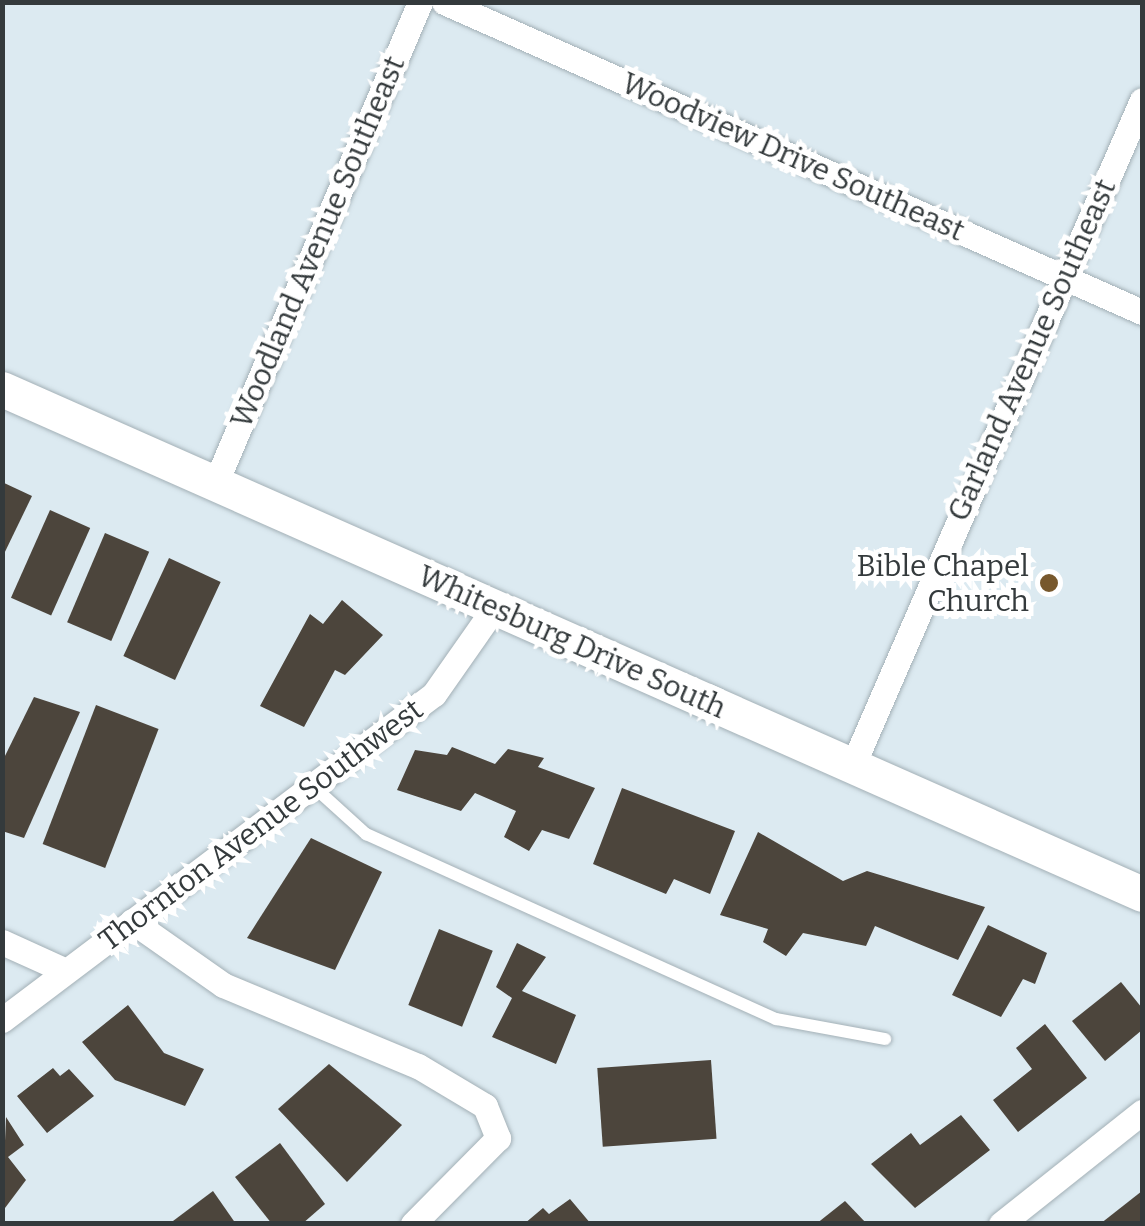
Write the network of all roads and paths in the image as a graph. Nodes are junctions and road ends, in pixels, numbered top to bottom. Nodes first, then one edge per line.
1 (420, 2) edge
2 (444, 2) edge
3 (1142, 100) edge
4 (1062, 276) junction
5 (1142, 312) edge
6 (2, 388) edge
7 (216, 482) junction
8 (495, 606) junction
9 (852, 767) junction
10 (313, 786) junction
11 (1142, 894) edge
12 (132, 921) junction
13 (2, 942) edge
14 (66, 971) junction
15 (2, 1020) edge
16 (885, 1039) dead end
17 (1142, 1112) edge
18 (412, 1224) edge
19 (1001, 1224) edge

1 - 7 street, Woodland Avenue Southeast
2 - 4 street, Woodview Drive Southeast
3 - 4 street, Garland Avenue Southeast
4 - 5 street, Woodview Drive Southeast
4 - 9 street, Garland Avenue Southeast
6 - 7 main road, Whitesburg Drive South
7 - 8 main road, Whitesburg Drive South
8 - 9 main road, Whitesburg Drive South
8 - 10 street, Thornton Avenue Southwest
9 - 11 main road, Whitesburg Drive South
10 - 12 street, Thornton Avenue Southwest
10 - 16 lane
12 - 14 street, Thornton Avenue Southwest
12 - 18 street
13 - 14 street
14 - 15 street, Thornton Avenue Southwest
17 - 19 street

